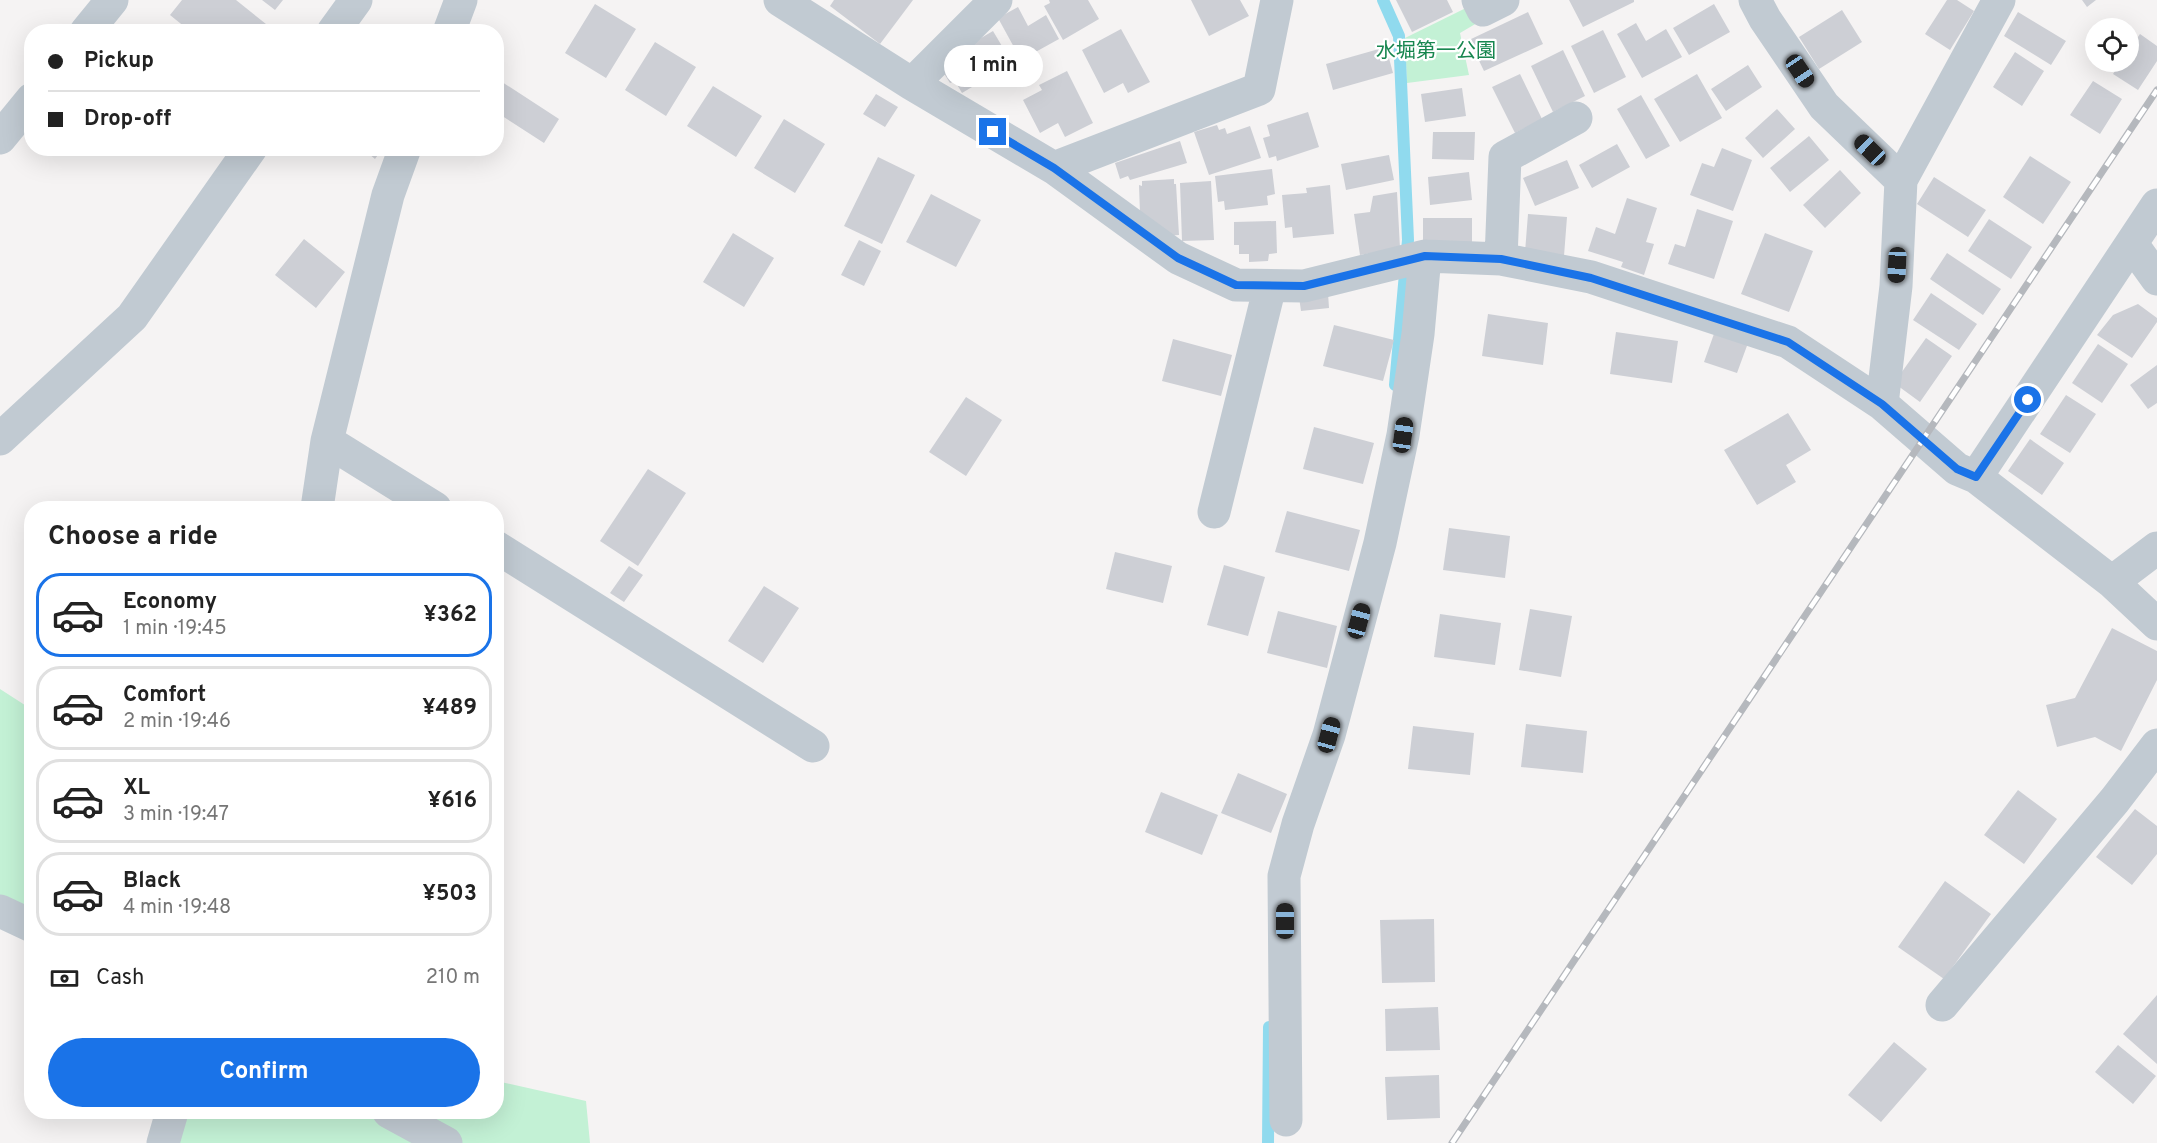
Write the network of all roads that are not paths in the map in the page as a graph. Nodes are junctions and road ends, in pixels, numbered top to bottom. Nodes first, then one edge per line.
1 (356, 0) edge
2 (460, 0) edge
3 (780, 0) edge
4 (996, 0) edge
5 (1277, 0) edge
6 (1478, 0) edge
7 (1503, 0) edge
8 (1755, 0) edge
9 (1999, 0) edge
10 (109, 1) edge
11 (92, 24) edge
12 (339, 24) edge
13 (452, 24) edge
14 (912, 84) junction
15 (24, 109) edge
16 (1576, 118) dead end
17 (0, 138) edge
18 (245, 156) edge
19 (402, 156) edge
20 (1054, 168) junction
21 (1901, 180) junction
22 (2157, 205) edge
23 (2132, 244) junction
24 (1425, 256) junction
25 (1501, 259) junction
26 (2157, 279) edge
27 (1270, 286) junction
28 (1882, 404) junction
29 (0, 439) edge
30 (327, 441) junction
31 (1976, 477) junction
32 (318, 501) edge
33 (424, 501) edge
34 (1214, 512) dead end
35 (2157, 549) edge
36 (504, 552) edge
37 (2112, 582) junction
38 (2157, 624) edge
39 (2157, 745) edge
40 (813, 746) dead end
41 (0, 911) edge
42 (24, 922) edge
43 (1942, 1005) dead end
44 (170, 1119) edge
45 (402, 1119) edge
46 (1286, 1120) dead end
47 (164, 1143) edge
48 (446, 1143) edge

1 - 12 street
2 - 13 street
3 - 14 street
4 - 14 street
5 - 20 street
6 - 7 street
8 - 21 street
9 - 21 street
10 - 11 street
14 - 20 street
15 - 17 street
16 - 25 street
18 - 29 street
19 - 30 street
20 - 27 street
21 - 28 street
22 - 23 street
23 - 26 street
23 - 31 street
24 - 25 street
24 - 27 street
24 - 46 street
25 - 28 street
27 - 34 street
28 - 31 street
30 - 32 street
30 - 33 street
31 - 37 street
35 - 37 street
36 - 40 street
37 - 38 street
39 - 43 street
41 - 42 street
44 - 47 street
45 - 48 street

